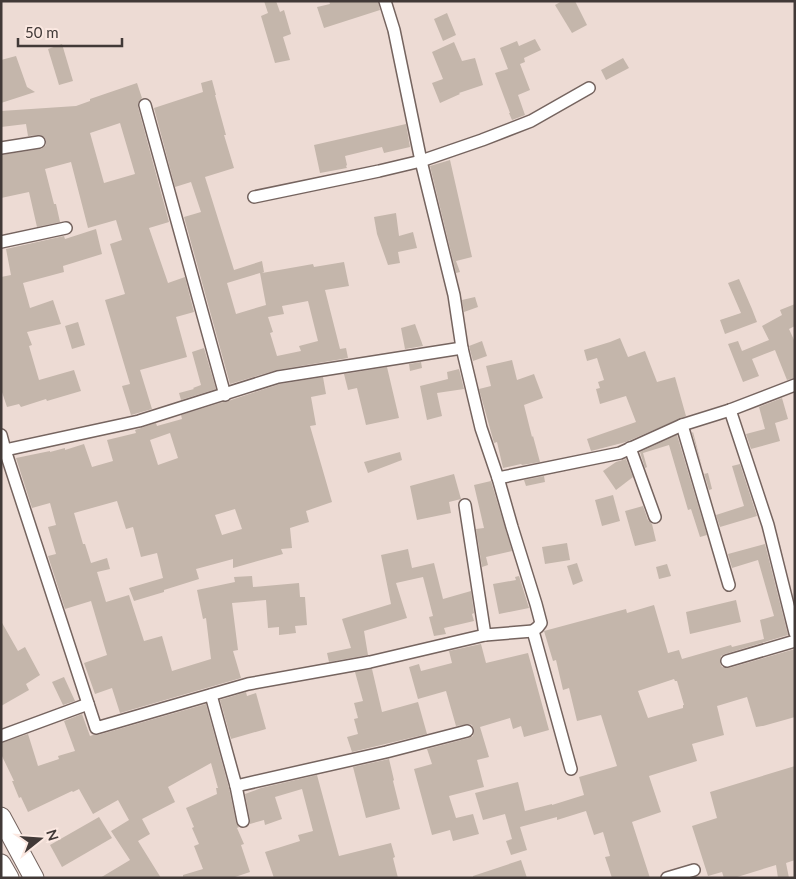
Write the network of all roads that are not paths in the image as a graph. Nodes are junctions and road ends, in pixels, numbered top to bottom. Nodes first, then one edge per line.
1 (385, 1) edge
2 (590, 88) dead end
3 (145, 105) dead end
4 (39, 142) dead end
5 (1, 148) edge
6 (421, 161) junction
7 (254, 197) dead end
8 (66, 228) dead end
9 (1, 242) edge
10 (462, 348) junction
11 (795, 385) edge
12 (225, 394) junction
13 (730, 410) junction
14 (682, 425) junction
15 (1, 434) edge
16 (630, 448) junction
17 (3, 451) edge
18 (498, 478) junction
19 (465, 505) dead end
20 (655, 517) dead end
21 (729, 586) dead end
22 (533, 630) junction
23 (795, 633) edge
24 (485, 635) junction
25 (795, 641) edge
26 (727, 661) dead end
27 (211, 695) junction
28 (88, 704) junction
29 (467, 731) dead end
30 (1, 736) edge
31 (571, 769) dead end
32 (236, 786) junction
33 (1, 817) edge
34 (243, 821) dead end
35 (1, 864) edge
36 (694, 870) dead end
37 (9, 878) edge
38 (34, 878) edge
39 (667, 878) edge

1 - 6 street
2 - 6 street
3 - 12 street
4 - 5 street
6 - 7 street
6 - 10 street
8 - 9 street
10 - 12 street
10 - 18 street
11 - 13 street
12 - 17 street
13 - 14 street
13 - 23 street
14 - 16 street
14 - 21 street
15 - 17 street
16 - 18 street
16 - 20 street
17 - 28 street
18 - 22 street
19 - 24 street
22 - 24 street
22 - 31 street
24 - 27 street
25 - 26 street
27 - 28 street
27 - 32 street
28 - 30 street
29 - 32 street
32 - 34 street
33 - 38 highway
35 - 37 highway
36 - 39 street

